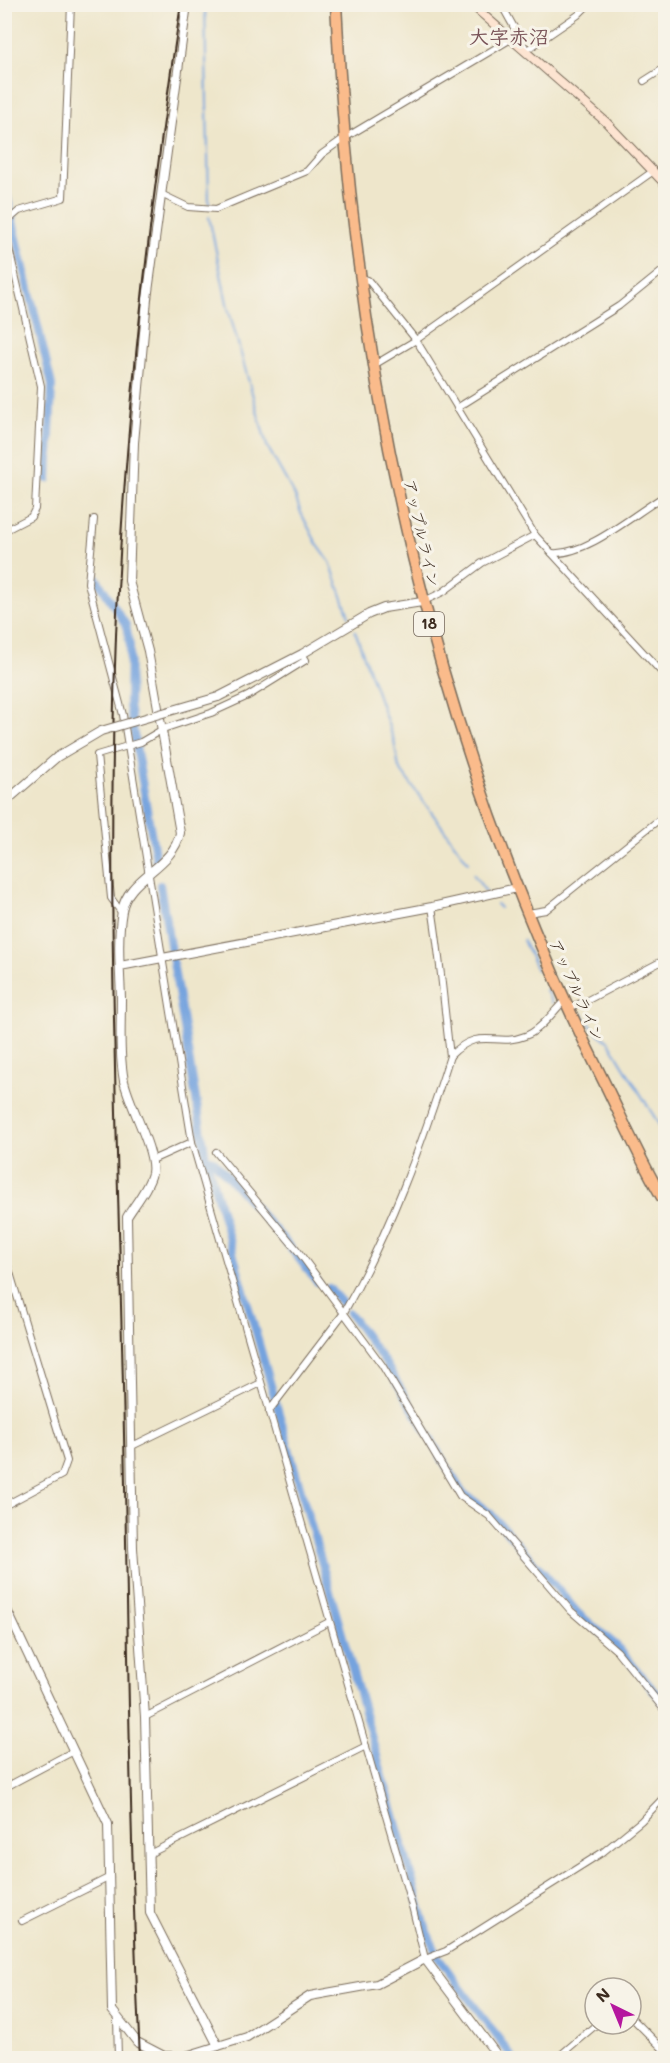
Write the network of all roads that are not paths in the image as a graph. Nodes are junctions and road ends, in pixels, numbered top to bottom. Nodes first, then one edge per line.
1 (70, 4) edge
2 (188, 4) edge
3 (336, 4) edge
4 (471, 4) edge
5 (501, 4) edge
6 (589, 4) edge
7 (511, 39) junction
8 (528, 52) junction
9 (666, 67) edge
10 (644, 81) dead end
11 (344, 140) junction
12 (666, 169) edge
13 (654, 174) junction
14 (666, 185) edge
15 (161, 194) junction
16 (5, 224) edge
17 (666, 268) edge
18 (359, 277) junction
19 (416, 340) junction
20 (373, 365) junction
21 (457, 408) junction
22 (666, 495) edge
23 (94, 519) dead end
24 (4, 531) edge
25 (535, 535) junction
26 (551, 553) junction
27 (422, 602) junction
28 (302, 654) junction
29 (666, 677) edge
30 (163, 729) junction
31 (129, 744) junction
32 (4, 803) edge
33 (666, 814) edge
34 (150, 874) junction
35 (517, 888) junction
36 (432, 907) junction
37 (121, 912) junction
38 (527, 913) junction
39 (165, 959) junction
40 (666, 959) edge
41 (120, 966) junction
42 (565, 1004) junction
43 (450, 1056) junction
44 (192, 1142) junction
45 (216, 1152) dead end
46 (152, 1160) junction
47 (666, 1204) edge
48 (4, 1253) edge
49 (343, 1314) junction
50 (261, 1383) junction
51 (271, 1409) junction
52 (132, 1446) junction
53 (4, 1506) edge
54 (4, 1604) edge
55 (329, 1622) junction
56 (666, 1712) edge
57 (145, 1717) junction
58 (366, 1746) junction
59 (72, 1752) junction
60 (4, 1788) edge
61 (666, 1795) edge
62 (149, 1854) junction
63 (110, 1877) junction
64 (22, 1921) dead end
65 (425, 1959) junction
66 (117, 2018) junction
67 (643, 2029) edge
68 (583, 2036) edge
69 (218, 2046) junction
70 (666, 2052) edge
71 (4, 2053) edge
72 (164, 2057) edge
73 (8, 2058) edge
74 (118, 2058) edge
75 (499, 2058) edge
76 (557, 2058) edge

1 - 16 street
2 - 15 street
3 - 11 highway, アップルライン / 18
4 - 7 main road
5 - 8 street
6 - 8 street
7 - 8 main road
7 - 11 street
8 - 13 main road
9 - 10 street
11 - 15 street
11 - 18 highway, アップルライン / 18
12 - 13 street
13 - 14 main road
13 - 19 street
15 - 30 street
16 - 24 street
17 - 21 street
18 - 19 street
18 - 20 highway, アップルライン / 18
19 - 20 street
19 - 21 street
20 - 27 highway, アップルライン / 18
21 - 25 street
22 - 26 street
23 - 31 street
25 - 26 street
25 - 27 street
26 - 29 street
27 - 28 street
27 - 35 highway, アップルライン / 18
28 - 30 street
28 - 32 street, bridge
30 - 31 street
30 - 34 street
31 - 34 street
31 - 37 street
33 - 38 street
34 - 37 street
34 - 39 street
35 - 36 street
35 - 38 highway, アップルライン / 18
36 - 39 street
36 - 43 street
37 - 41 street
38 - 42 highway, アップルライン / 18
39 - 41 street
39 - 44 street
40 - 42 street
41 - 46 street
42 - 43 street
42 - 47 highway, アップルライン / 18
43 - 49 street
44 - 46 street
44 - 50 street
45 - 49 street
46 - 52 street
48 - 53 street
49 - 51 street
49 - 56 street
50 - 51 street
50 - 52 street
51 - 55 street
52 - 57 street
54 - 59 street
55 - 57 street
55 - 58 street
57 - 62 street
58 - 62 street
58 - 65 street
59 - 60 street
59 - 63 street
61 - 65 street
62 - 69 street
63 - 64 street
63 - 66 street
65 - 69 street
65 - 75 street
66 - 72 street
66 - 74 street
67 - 70 street
68 - 76 street
69 - 72 street
71 - 73 street

